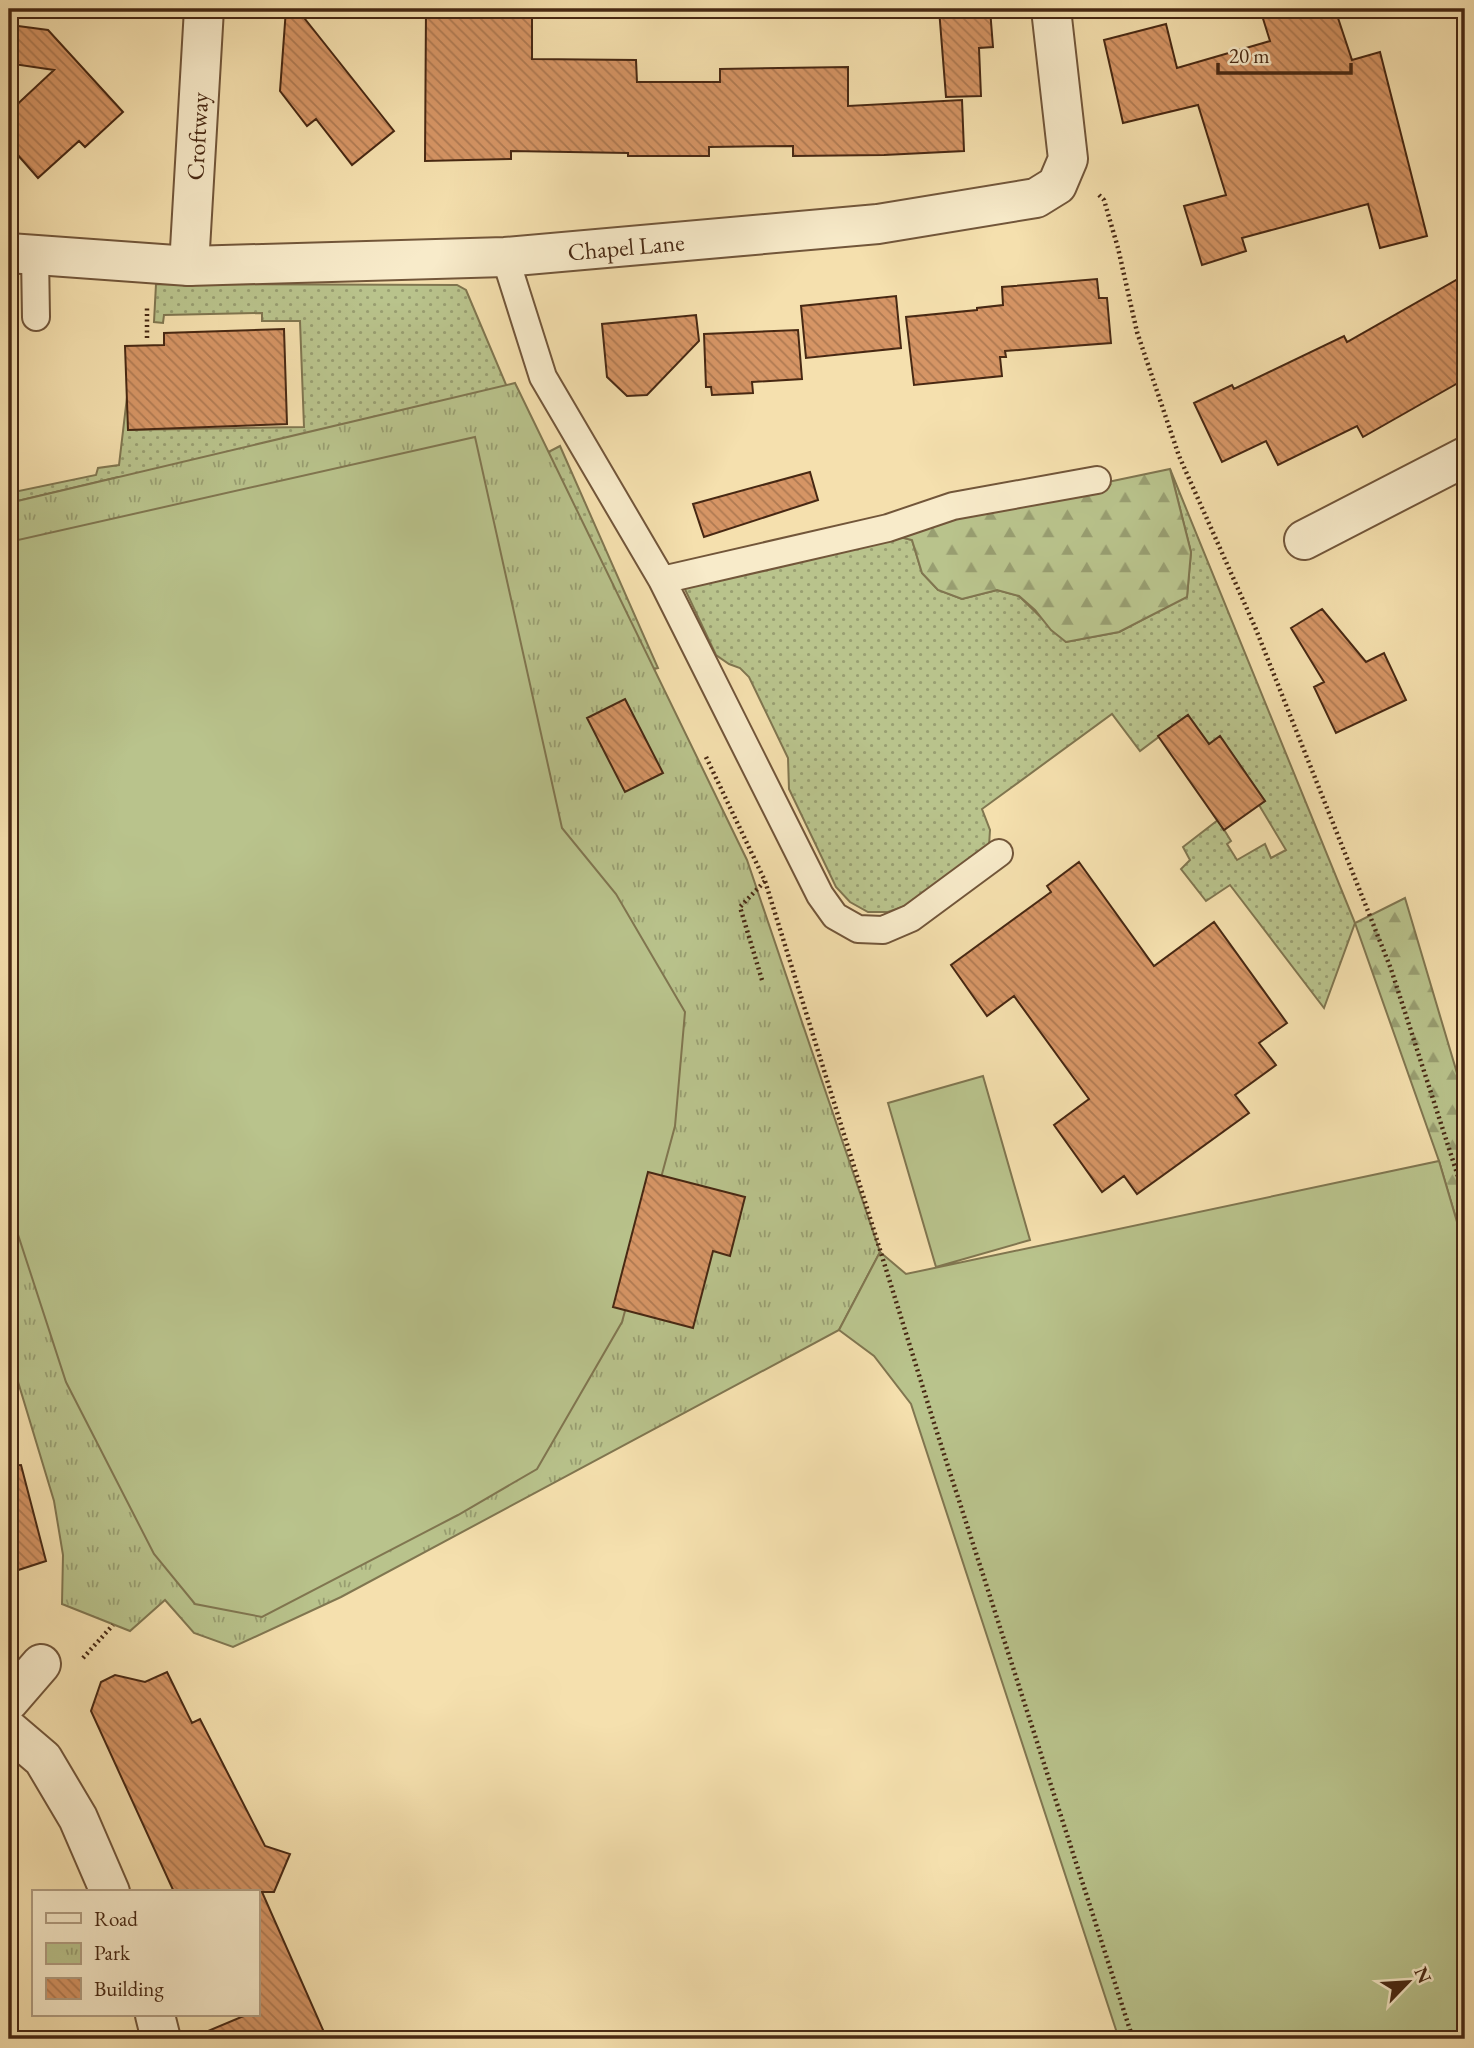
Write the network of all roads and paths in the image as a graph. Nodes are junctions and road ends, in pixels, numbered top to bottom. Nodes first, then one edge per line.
1 (204, 9) edge
2 (1051, 9) edge
3 (1068, 159) junction
4 (22, 254) edge
5 (505, 257) junction
6 (188, 266) junction
7 (36, 317) dead end
8 (1465, 457) edge
9 (1097, 480) dead end
10 (1304, 540) dead end
11 (662, 580) junction
12 (701, 746) dead end
13 (999, 853) dead end
14 (765, 881) junction
15 (762, 980) dead end
16 (1465, 1198) edge
17 (41, 1664) dead end
18 (9, 1701) edge
19 (9, 1730) edge
20 (109, 1890) edge
21 (155, 2016) edge
22 (162, 2039) edge
23 (1133, 2039) edge

1 - 6 street, Croftway
2 - 3 street
3 - 5 street, Chapel Lane
3 - 16 path
4 - 6 street, Chapel Lane
4 - 7 lane
5 - 6 street, Chapel Lane
5 - 11 lane
8 - 10 street
9 - 11 lane
11 - 13 lane
12 - 14 path
14 - 15 path
14 - 23 path
17 - 18 street
19 - 20 street
21 - 22 street

